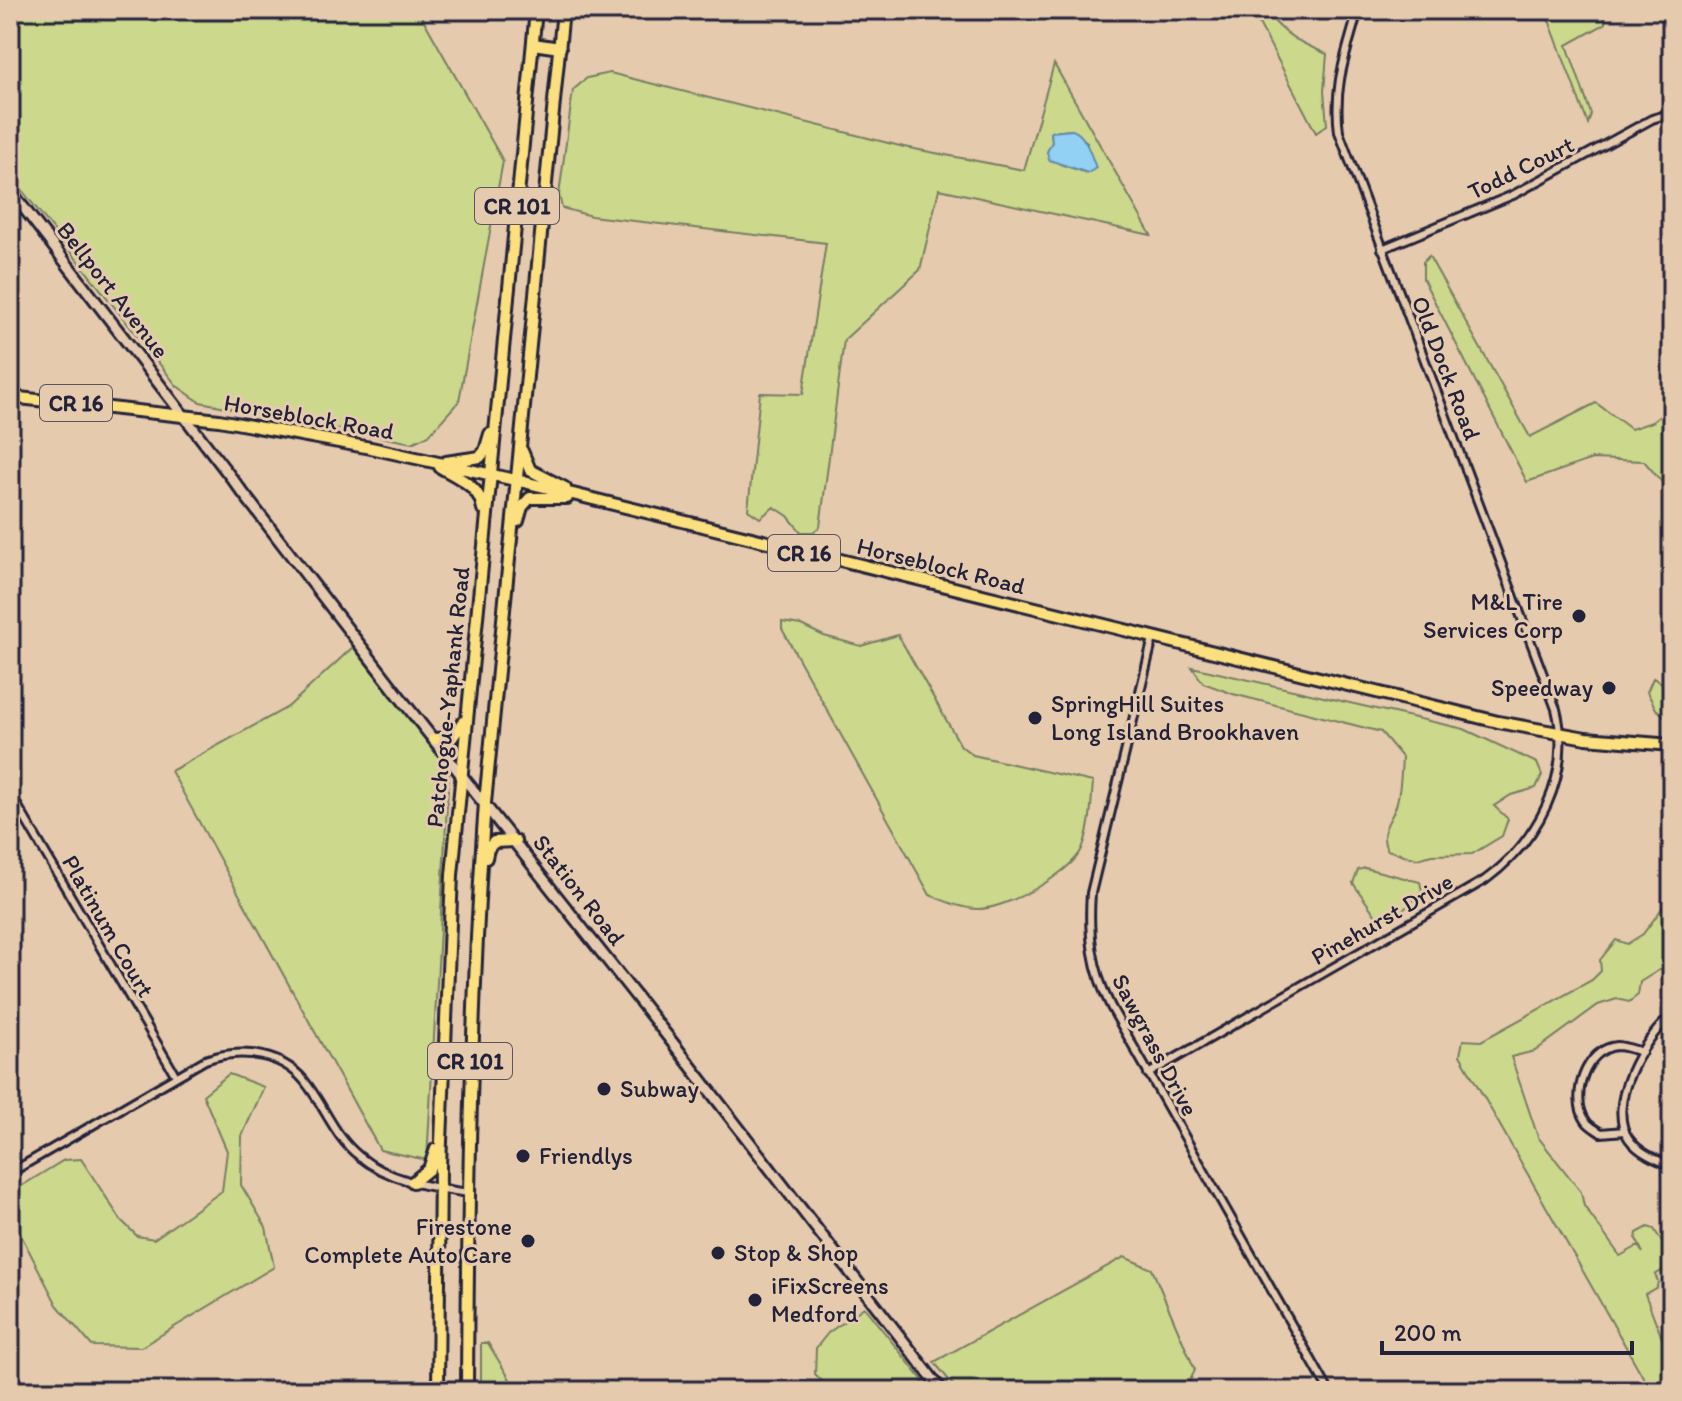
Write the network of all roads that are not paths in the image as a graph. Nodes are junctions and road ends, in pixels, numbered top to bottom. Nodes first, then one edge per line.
1 (536, 10) edge
2 (563, 10) edge
3 (1358, 10) edge
4 (533, 44) junction
5 (560, 48) junction
6 (1672, 113) edge
7 (10, 190) edge
8 (1382, 249) junction
9 (10, 397) edge
10 (497, 409) junction
11 (183, 415) junction
12 (520, 446) junction
13 (434, 462) junction
14 (491, 475) junction
15 (517, 481) junction
16 (588, 498) junction
17 (485, 527) junction
18 (510, 550) junction
19 (1153, 638) junction
20 (467, 713) junction
21 (1560, 734) junction
22 (434, 739) junction
23 (1672, 745) edge
24 (461, 773) junction
25 (10, 793) edge
26 (485, 803) junction
27 (515, 841) junction
28 (478, 895) junction
29 (1670, 1020) edge
30 (1642, 1052) junction
31 (1148, 1074) junction
32 (176, 1076) junction
33 (442, 1115) junction
34 (1625, 1131) junction
35 (1672, 1166) edge
36 (10, 1173) edge
37 (413, 1182) junction
38 (440, 1189) junction
39 (468, 1193) junction
40 (438, 1391) edge
41 (467, 1391) edge
42 (942, 1391) edge
43 (1329, 1391) edge

1 - 4 main road, Patchogue-Yaphank Road / CR 101
2 - 5 main road, Patchogue-Yaphank Road / CR 101
3 - 8 street, Old Dock Road
4 - 5 main road
4 - 10 main road, Patchogue-Yaphank Road / CR 101
5 - 12 main road, Patchogue-Yaphank Road / CR 101
6 - 8 street, Todd Court
7 - 11 main road, Bellport Avenue
8 - 21 street, Old Dock Road
9 - 11 main road, Horseblock Road / CR 16
10 - 13 main road
10 - 14 main road, Patchogue-Yaphank Road / CR 101
11 - 13 main road, Horseblock Road / CR 16
11 - 22 main road, Station Road
12 - 15 main road, Patchogue-Yaphank Road / CR 101
12 - 16 main road
13 - 14 main road, Horseblock Road / CR 16
13 - 17 main road
14 - 15 main road, Horseblock Road / CR 16
14 - 17 main road, Patchogue-Yaphank Road / CR 101
15 - 16 main road, Horseblock Road / CR 16
15 - 18 main road, Patchogue-Yaphank Road / CR 101
16 - 18 main road
16 - 19 main road, Horseblock Road / CR 16
17 - 20 main road, Patchogue-Yaphank Road / CR 101
18 - 26 main road, Patchogue-Yaphank Road / CR 101
19 - 21 main road, Horseblock Road / CR 16
19 - 31 street, Sawgrass Drive
20 - 22 main road
20 - 24 main road, Patchogue-Yaphank Road / CR 101
21 - 23 main road, Horseblock Road / CR 16
21 - 31 street, Pinehurst Drive
22 - 24 main road, Station Road
24 - 26 main road, Station Road
24 - 33 main road, Patchogue-Yaphank Road / CR 101
25 - 32 street, Platinum Court
26 - 27 main road, Station Road
26 - 28 main road, Patchogue-Yaphank Road / CR 101
27 - 28 main road
27 - 42 main road, Station Road
28 - 39 main road, CR 101
29 - 30 street
30 - 34 street
30 - 34 street
31 - 43 street, Sawgrass Drive
32 - 36 street
32 - 37 street
33 - 37 main road
33 - 38 main road, Patchogue-Yaphank Road / CR 101
34 - 35 street
37 - 38 street
38 - 39 street
38 - 40 main road, Patchogue-Yaphank Road / CR 101
39 - 41 main road, CR 101

